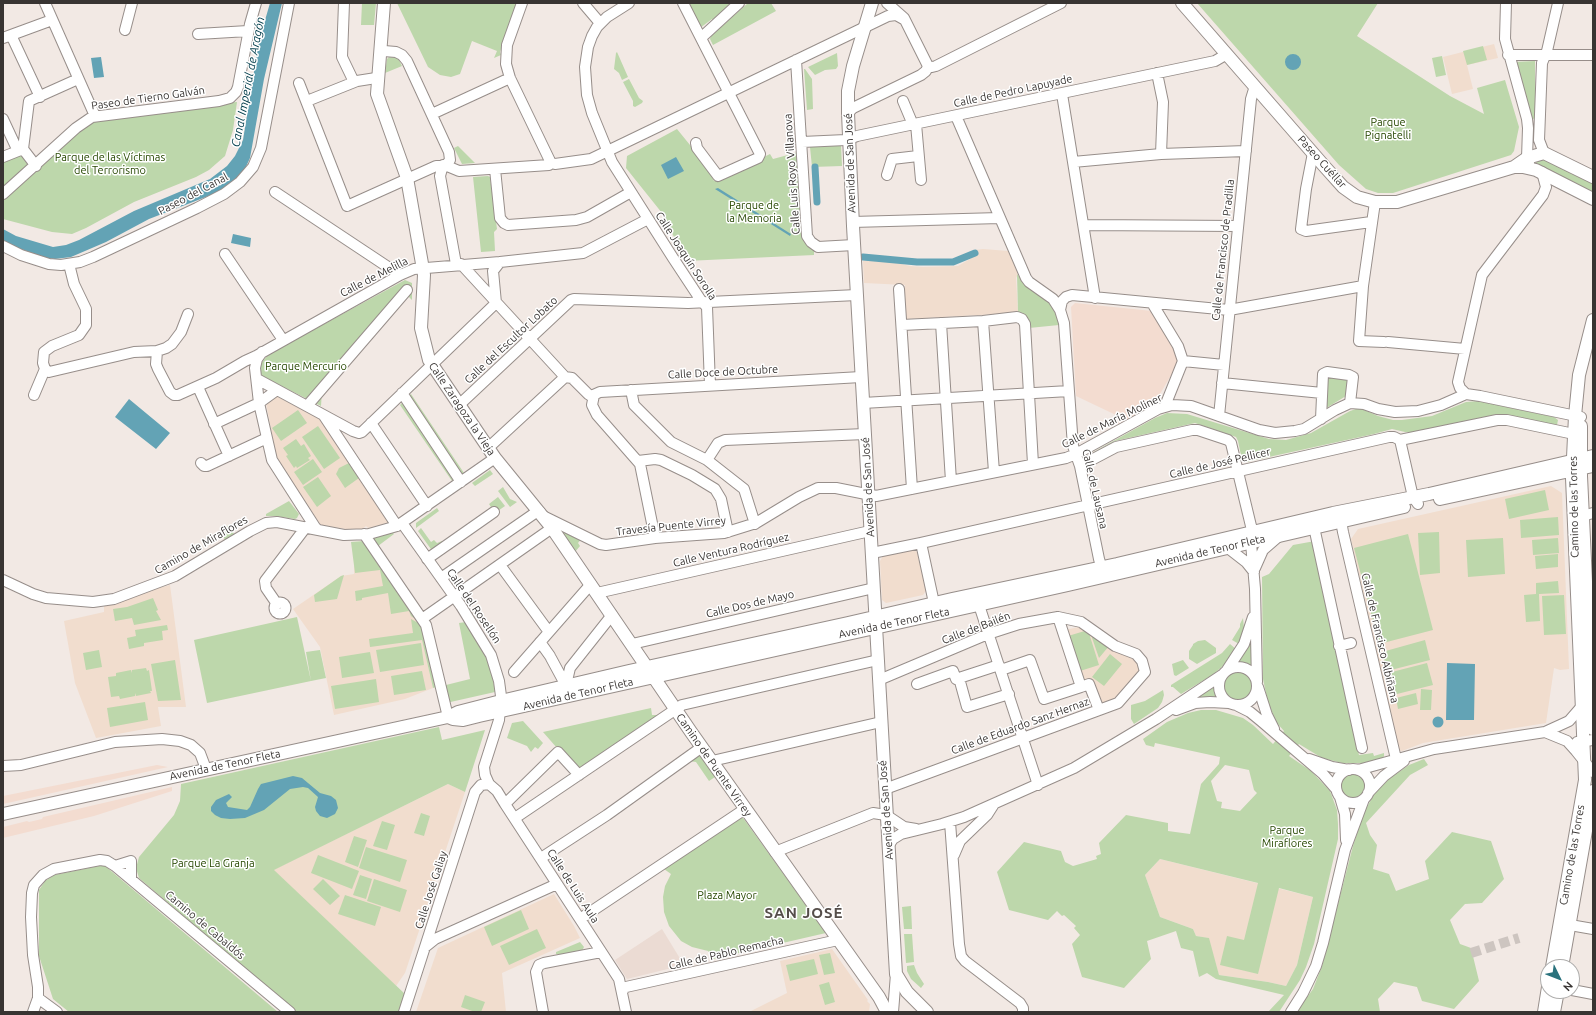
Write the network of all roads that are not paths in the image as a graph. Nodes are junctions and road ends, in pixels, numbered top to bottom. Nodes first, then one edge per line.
1 (45, 3) edge
2 (132, 3) edge
3 (256, 3) edge
4 (289, 3) edge
5 (344, 3) edge
6 (384, 3) edge
7 (522, 3) edge
8 (583, 3) edge
9 (629, 3) edge
10 (683, 3) edge
11 (739, 3) edge
12 (872, 3) edge
13 (887, 3) edge
14 (1061, 3) edge
15 (1182, 3) edge
16 (1506, 3) edge
17 (1558, 3) edge
18 (52, 20) junction
19 (905, 20) junction
20 (600, 23) junction
21 (865, 27) junction
22 (125, 30) dead end
23 (248, 31) junction
24 (198, 34) dead end
25 (7, 37) edge
26 (702, 37) junction
27 (380, 54) junction
28 (1227, 54) junction
29 (1545, 54) junction
30 (1508, 55) junction
31 (1593, 56) edge
32 (796, 60) junction
33 (928, 66) junction
34 (1158, 73) junction
35 (378, 76) junction
36 (510, 78) junction
37 (78, 79) junction
38 (354, 82) junction
39 (299, 83) dead end
40 (1255, 86) junction
41 (729, 92) junction
42 (1062, 94) junction
43 (40, 96) junction
44 (307, 101) junction
45 (903, 101) dead end
46 (848, 113) junction
47 (432, 114) junction
48 (95, 116) junction
49 (956, 116) junction
50 (1540, 118) junction
51 (3, 119) edge
52 (1527, 120) junction
53 (914, 122) junction
54 (849, 140) junction
55 (802, 142) junction
56 (696, 143) dead end
57 (23, 149) junction
58 (607, 151) junction
59 (1246, 151) junction
60 (1313, 153) junction
61 (1544, 153) junction
62 (1161, 154) junction
63 (918, 156) junction
64 (3, 158) edge
65 (1073, 162) junction
66 (551, 163) junction
67 (444, 165) junction
68 (36, 166) junction
69 (1534, 166) junction
70 (495, 169) junction
71 (887, 175) dead end
72 (1593, 177) edge
73 (407, 178) junction
74 (921, 180) dead end
75 (275, 192) dead end
76 (631, 192) junction
77 (3, 194) edge
78 (1593, 199) edge
79 (1375, 202) junction
80 (1000, 218) junction
81 (648, 219) junction
82 (852, 222) junction
83 (1371, 222) junction
84 (1084, 225) junction
85 (1238, 226) junction
86 (854, 245) junction
87 (3, 246) edge
88 (225, 254) dead end
89 (500, 262) junction
90 (69, 264) junction
91 (459, 264) junction
92 (423, 267) junction
93 (400, 275) junction
94 (1363, 286) junction
95 (899, 289) dead end
96 (407, 290) dead end
97 (856, 295) junction
98 (1095, 298) junction
99 (702, 302) junction
100 (496, 303) junction
101 (1152, 303) junction
102 (1060, 310) junction
103 (1229, 310) junction
104 (188, 314) dead end
105 (1593, 320) edge
106 (983, 321) junction
107 (941, 323) junction
108 (902, 325) junction
109 (529, 339) junction
110 (283, 340) junction
111 (1591, 340) edge
112 (1465, 349) junction
113 (157, 351) junction
114 (262, 352) junction
115 (1183, 361) junction
116 (431, 364) junction
117 (1224, 365) junction
118 (50, 370) junction
119 (565, 377) junction
120 (861, 377) junction
121 (257, 380) junction
122 (1222, 383) junction
123 (710, 385) junction
124 (198, 387) junction
125 (277, 390) junction
126 (632, 390) junction
127 (1068, 391) junction
128 (1028, 392) junction
129 (402, 393) junction
130 (1322, 393) junction
131 (1466, 394) junction
132 (34, 395) dead end
133 (591, 395) junction
134 (988, 396) junction
135 (945, 399) junction
136 (906, 402) junction
137 (259, 403) junction
138 (863, 403) junction
139 (1350, 403) junction
140 (459, 405) junction
141 (307, 406) junction
142 (1165, 406) junction
143 (324, 415) junction
144 (1219, 416) junction
145 (1578, 417) junction
146 (1321, 419) junction
147 (371, 423) junction
148 (214, 424) junction
149 (864, 434) junction
150 (1578, 435) junction
151 (267, 438) junction
152 (1400, 440) junction
153 (1593, 449) edge
154 (492, 453) junction
155 (1076, 454) junction
156 (229, 456) junction
157 (707, 460) junction
158 (638, 461) junction
159 (201, 463) dead end
160 (1582, 463) edge
161 (1033, 464) junction
162 (1080, 466) junction
163 (994, 472) junction
164 (1239, 472) junction
165 (951, 481) junction
166 (461, 482) junction
167 (912, 489) junction
168 (868, 494) junction
169 (1415, 501) junction
170 (1087, 505) junction
171 (427, 506) junction
172 (494, 512) dead end
173 (307, 514) junction
174 (542, 514) junction
175 (1588, 515) edge
176 (1337, 517) junction
177 (755, 524) junction
178 (400, 525) junction
179 (301, 526) junction
180 (1314, 527) junction
181 (552, 528) junction
182 (318, 530) junction
183 (728, 532) junction
184 (870, 532) junction
185 (364, 534) junction
186 (1280, 535) junction
187 (655, 538) junction
188 (1253, 538) junction
189 (921, 543) junction
190 (1228, 548) junction
191 (872, 553) junction
192 (428, 559) junction
193 (500, 564) junction
194 (1104, 571) junction
195 (1254, 572) junction
196 (441, 578) junction
197 (3, 580) edge
198 (874, 588) junction
199 (594, 589) junction
200 (454, 596) junction
201 (1256, 601) junction
202 (934, 603) junction
203 (277, 604) dead end
204 (979, 605) junction
205 (612, 615) junction
206 (1058, 617) junction
207 (422, 619) junction
208 (876, 622) junction
209 (549, 632) junction
210 (988, 634) junction
211 (1591, 636) edge
212 (540, 642) junction
213 (1351, 643) dead end
214 (632, 644) junction
215 (1339, 646) junction
216 (878, 660) junction
217 (1591, 661) edge
218 (1143, 664) joint
219 (1000, 668) junction
220 (1581, 671) junction
221 (514, 672) dead end
222 (651, 672) junction
223 (1225, 672) junction
224 (959, 678) junction
225 (879, 680) junction
226 (917, 684) dead end
227 (1258, 685) junction
228 (1081, 687) junction
229 (1009, 694) junction
230 (1232, 704) junction
231 (500, 706) junction
232 (1582, 706) junction
233 (676, 709) junction
234 (1099, 710) junction
235 (448, 717) junction
236 (1156, 719) junction
237 (881, 722) junction
238 (1593, 729) edge
239 (1545, 732) junction
240 (1277, 735) junction
241 (1024, 738) junction
242 (1567, 741) junction
243 (1588, 741) edge
244 (702, 747) junction
245 (1362, 748) dead end
246 (1301, 756) junction
247 (1410, 756) junction
248 (1396, 760) junction
249 (712, 761) junction
250 (1584, 762) junction
251 (3, 766) edge
252 (206, 769) junction
253 (1354, 770) junction
254 (1593, 772) edge
255 (579, 775) junction
256 (488, 781) junction
257 (1038, 785) junction
258 (885, 789) junction
259 (1593, 791) edge
260 (1338, 793) junction
261 (1366, 796) junction
262 (506, 804) junction
263 (994, 804) junction
264 (745, 808) junction
265 (3, 814) edge
266 (886, 815) junction
267 (515, 818) junction
268 (950, 822) junction
269 (916, 829) junction
270 (952, 834) junction
271 (965, 836) junction
272 (888, 846) junction
273 (1588, 846) edge
274 (1345, 850) junction
275 (775, 852) junction
276 (541, 858) junction
277 (953, 859) junction
278 (115, 866) junction
279 (131, 879) junction
280 (558, 884) junction
281 (1562, 911) junction
282 (580, 919) junction
283 (1570, 925) junction
284 (431, 928) junction
285 (1593, 929) edge
286 (442, 936) junction
287 (838, 940) junction
288 (425, 947) junction
289 (601, 952) junction
290 (1553, 959) edge
291 (1564, 959) edge
292 (896, 974) junction
293 (622, 992) junction
294 (1580, 992) edge
295 (1593, 994) edge
296 (38, 998) junction
297 (1546, 999) edge
298 (1556, 999) edge
299 (33, 1012) edge
300 (57, 1012) edge
301 (290, 1012) edge
302 (404, 1012) edge
303 (543, 1012) edge
304 (626, 1012) edge
305 (887, 1012) edge
306 (893, 1012) edge
307 (927, 1012) edge
308 (1023, 1012) edge
309 (1291, 1012) edge
310 (1544, 1012) edge
311 (1554, 1012) edge

1 - 18 street
2 - 22 street
3 - 23 street, Paseo de Tierno Galván
4 - 90 street, Paseo del Canal
5 - 38 street
6 - 27 main road, Calle Zaragoza la Vieja
7 - 36 street
8 - 20 street
9 - 20 street
10 - 26 street
11 - 26 street
12 - 21 main road, Avenida de San José
13 - 19 street
14 - 33 street
15 - 28 main road, Paseo Cuéllar
16 - 30 street
17 - 29 street
18 - 25 street
18 - 37 street
19 - 21 street
19 - 33 street
20 - 58 street, Calle Joaquín Sorolla
21 - 32 street
21 - 46 main road, Avenida de San José
23 - 24 street
23 - 48 street, Paseo de Tierno Galván
25 - 43 street
26 - 41 street
27 - 35 main road, Calle Zaragoza la Vieja
27 - 47 street
28 - 34 street, Calle de Pedro Lapuyade
28 - 40 main road, Paseo Cuéllar
29 - 30 street
29 - 31 street
29 - 50 street
30 - 52 street
32 - 41 street
32 - 55 street, Calle Luis Royo Villanova
33 - 46 street
34 - 42 street, Calle de Pedro Lapuyade
34 - 62 street
35 - 38 street
35 - 73 main road, Calle Zaragoza la Vieja
36 - 47 street
36 - 66 street
37 - 43 street
37 - 48 street
38 - 44 street
39 - 44 street
40 - 59 street, Calle de Francisco de Pradilla
40 - 60 main road, Paseo Cuéllar
41 - 56 street
41 - 58 street
42 - 49 street, Calle de Pedro Lapuyade
42 - 65 street
43 - 57 street
44 - 73 street
45 - 53 street
46 - 54 main road, Avenida de San José
47 - 67 street
48 - 68 street, Paseo de Tierno Galván
49 - 53 street, Calle de Pedro Lapuyade
49 - 80 street, Calle de Lausana
50 - 52 street
50 - 61 street
51 - 57 street
52 - 69 street
53 - 54 street, Calle de Pedro Lapuyade
53 - 63 street
54 - 55 street, Calle de Pedro Lapuyade
54 - 82 main road, Avenida de San José
55 - 86 street, Calle Luis Royo Villanova
57 - 64 street
57 - 68 street
58 - 66 street
58 - 76 street, Calle Joaquín Sorolla
59 - 62 street
59 - 85 street, Calle de Francisco de Pradilla
60 - 79 main road, Paseo Cuéllar
60 - 83 street
61 - 69 main road, Paseo Cuéllar
61 - 72 main road
62 - 65 street
63 - 71 street
63 - 74 street
65 - 84 street
66 - 70 street
67 - 70 street
67 - 73 street
67 - 91 street
68 - 77 street, Paseo de Tierno Galván
69 - 78 main road
69 - 79 main road, Paseo Cuéllar
69 - 112 street
70 - 76 street
73 - 92 main road, Calle Zaragoza la Vieja
75 - 93 street
76 - 81 street, Calle Joaquín Sorolla
79 - 83 street
80 - 82 street
80 - 102 street, Calle de Lausana
81 - 89 street, Calle de Melilla
81 - 99 street, Calle Joaquín Sorolla
82 - 86 main road, Avenida de San José
83 - 94 street
84 - 85 street
84 - 98 street
85 - 103 street, Calle de Francisco de Pradilla
86 - 97 main road, Avenida de San José
87 - 90 street, Paseo del Canal
88 - 110 street
89 - 91 street, Calle de Melilla
89 - 100 street
90 - 118 street
91 - 92 street, Calle de Melilla
91 - 100 street
92 - 93 street, Calle de Melilla
92 - 116 main road, Calle Zaragoza la Vieja
93 - 110 street, Calle de Melilla
94 - 103 street
94 - 112 street
95 - 108 street
96 - 141 street
97 - 99 street, Calle del Escultor Lobato
97 - 120 main road, Avenida de San José
98 - 101 street
98 - 102 street
99 - 109 street, Calle del Escultor Lobato
99 - 123 street, Calle Joaquín Sorolla
100 - 109 street
100 - 116 street
101 - 103 street
101 - 115 street
102 - 127 street, Calle de Lausana
103 - 117 street, Calle de Francisco de Pradilla
104 - 113 street
105 - 111 main road, Camino de las Torres
106 - 107 street
106 - 128 street
106 - 134 street
107 - 108 street
107 - 135 street
108 - 136 street
109 - 119 street
109 - 140 street, Calle del Escultor Lobato
110 - 114 street, Calle de Melilla
111 - 145 main road, Camino de las Torres
112 - 131 street
113 - 118 street
113 - 124 street, Calle de Melilla
114 - 121 street
114 - 124 street, Calle de Melilla
115 - 117 street
115 - 142 street
116 - 129 street
116 - 140 main road, Calle Zaragoza la Vieja
117 - 122 street, Calle de Francisco de Pradilla
118 - 132 street
119 - 133 street
119 - 154 street, Camino de Miraflores
120 - 123 street, Calle Doce de Octubre
120 - 138 main road, Avenida de San José
121 - 125 street
121 - 137 street
122 - 130 street
122 - 144 street, Calle de Francisco de Pradilla
123 - 126 street, Calle Doce de Octubre
124 - 148 street
125 - 137 street
125 - 141 street
126 - 133 street, Calle Doce de Octubre
126 - 157 street
127 - 128 street
127 - 155 street, Calle de Lausana
128 - 134 street
128 - 161 street
129 - 147 street
129 - 166 street
130 - 139 street
130 - 146 street
131 - 139 street
131 - 145 street
133 - 158 street
134 - 135 street
134 - 163 street
135 - 136 street
135 - 165 street
136 - 138 street
136 - 167 street
137 - 148 street
137 - 151 street
138 - 149 main road, Avenida de San José
139 - 146 street, Calle de María Moliner
140 - 154 main road, Calle Zaragoza la Vieja
141 - 143 street
142 - 144 street, Calle de María Moliner
142 - 155 street, Calle de María Moliner
143 - 147 street
143 - 178 street, Calle del Rosellón
144 - 146 street, Calle de María Moliner
145 - 150 main road, Camino de las Torres
147 - 171 street
148 - 156 street
149 - 157 street
149 - 168 main road, Avenida de San José
150 - 152 street, Calle de José Pellicer
150 - 153 main road
150 - 160 main road, Camino de las Torres
151 - 156 street
151 - 173 street
152 - 164 street, Calle de José Pellicer
152 - 169 street
154 - 166 street, Camino de Miraflores
154 - 174 main road, Calle Zaragoza la Vieja
155 - 161 street, Calle de María Moliner
155 - 162 street, Calle de Lausana
156 - 159 street
157 - 177 street
158 - 183 street
158 - 187 street
160 - 169 main road, Avenida de Tenor Fleta
160 - 175 main road, Camino de las Torres
160 - 220 main road, Camino de las Torres
161 - 163 street, Calle de María Moliner
162 - 164 street
162 - 170 street, Calle de Lausana
163 - 165 street, Calle de María Moliner
164 - 170 street, Calle de José Pellicer
164 - 188 street
165 - 167 street, Calle de María Moliner
166 - 171 street, Camino de Miraflores
167 - 168 street, Calle de María Moliner
168 - 177 street, Travesía Puente Virrey
168 - 184 main road, Avenida de San José
169 - 176 main road, Avenida de Tenor Fleta
170 - 189 street, Calle de José Pellicer
170 - 194 street, Calle de Lausana
171 - 178 street, Camino de Miraflores
172 - 192 street
173 - 179 street
173 - 182 street
174 - 181 main road, Camino de Puente Virrey
174 - 187 street, Travesía Puente Virrey
174 - 196 street
175 - 211 main road, Camino de las Torres
176 - 180 main road, Avenida de Tenor Fleta
176 - 188 main road, Avenida de Tenor Fleta
176 - 248 street, Calle de Francisco Albiñana
177 - 183 street, Travesía Puente Virrey
178 - 185 street, Camino de Miraflores
178 - 192 street, Calle del Rosellón
179 - 182 street, Camino de Miraflores
179 - 197 street, Camino de Miraflores
179 - 203 street
180 - 186 main road, Avenida de Tenor Fleta
180 - 215 street
181 - 193 street
181 - 199 main road, Camino de Puente Virrey
182 - 185 street, Camino de Miraflores
183 - 187 street, Travesía Puente Virrey
184 - 191 main road, Avenida de San José
184 - 199 street, Calle Ventura Rodríguez
185 - 207 street
186 - 188 main road, Avenida de Tenor Fleta
186 - 195 street
188 - 190 main road, Avenida de Tenor Fleta
188 - 194 main road, Avenida de Tenor Fleta
188 - 195 street
189 - 191 street, Calle de José Pellicer
189 - 202 street
190 - 194 main road, Avenida de Tenor Fleta
190 - 195 street
191 - 198 main road, Avenida de San José
192 - 196 street, Calle del Rosellón
193 - 200 street
193 - 209 street
194 - 202 main road, Avenida de Tenor Fleta
194 - 204 main road, Avenida de Tenor Fleta
195 - 201 street
196 - 200 street, Calle del Rosellón
198 - 208 main road, Avenida de San José
198 - 214 street, Calle Dos de Mayo
199 - 205 main road, Camino de Puente Virrey
199 - 209 street
200 - 207 street
200 - 231 street, Calle del Rosellón
201 - 223 street
201 - 227 street
202 - 208 main road, Avenida de Tenor Fleta
204 - 208 main road, Avenida de Tenor Fleta
204 - 210 street
205 - 212 street
205 - 214 main road, Camino de Puente Virrey
206 - 210 street, Calle de Bailén
206 - 218 street, Calle de Bailén
206 - 228 street
207 - 235 street
208 - 216 main road, Avenida de San José
208 - 222 main road, Avenida de Tenor Fleta
209 - 212 street
210 - 219 street
210 - 225 street, Calle de Bailén
211 - 217 main road, Camino de las Torres
212 - 221 street
213 - 215 street
214 - 222 main road, Camino de Puente Virrey
215 - 245 street
216 - 225 main road, Avenida de San José
216 - 233 street
217 - 220 street
217 - 238 main road, Camino de las Torres
218 - 234 street, Calle de Eduardo Sanz Hernaz
219 - 224 street
219 - 228 street
219 - 229 street
220 - 232 main road, Camino de las Torres
222 - 231 main road, Avenida de Tenor Fleta
222 - 233 main road, Camino de Puente Virrey
223 - 227 street
223 - 230 street
223 - 236 street
224 - 226 street
224 - 229 street
225 - 237 main road, Avenida de San José
227 - 230 street
227 - 240 street
228 - 234 street
229 - 241 street
230 - 236 street
230 - 240 street
231 - 235 main road, Avenida de Tenor Fleta
231 - 256 street, Calle del Rosellón
232 - 239 street
232 - 243 main road, Camino de las Torres
233 - 244 main road, Camino de Puente Virrey
233 - 255 street
234 - 241 street, Calle de Eduardo Sanz Hernaz
235 - 252 main road, Avenida de Tenor Fleta
236 - 257 street
237 - 249 street
237 - 258 main road, Avenida de San José
239 - 242 street
239 - 247 street
240 - 246 street
241 - 257 street
241 - 258 street, Calle de Eduardo Sanz Hernaz
242 - 243 street
242 - 250 street
243 - 250 main road, Camino de las Torres
244 - 249 main road, Camino de Puente Virrey
244 - 276 street
246 - 253 street
246 - 260 street
247 - 248 street
247 - 261 street
248 - 253 street
249 - 264 main road, Camino de Puente Virrey
250 - 254 street
250 - 281 main road, Camino de las Torres
251 - 252 street
252 - 265 main road, Avenida de Tenor Fleta
253 - 260 street
253 - 261 street
255 - 262 street
255 - 267 street
256 - 262 street, Calle de Luis Aula
256 - 284 street, Calle José Galiay
257 - 263 street
258 - 266 main road, Avenida de San José
259 - 273 main road, Camino de las Torres
260 - 261 street
260 - 274 street
261 - 274 street
262 - 267 street, Calle de Luis Aula
263 - 268 street
263 - 271 street
264 - 275 main road, Camino de Puente Virrey
264 - 282 street
266 - 269 street
266 - 272 main road, Avenida de San José
266 - 275 street
267 - 276 street, Calle de Luis Aula
268 - 269 street
268 - 270 street
269 - 272 street
270 - 271 street
270 - 277 street
271 - 277 street
272 - 292 main road, Avenida de San José
273 - 283 main road, Camino de las Torres
274 - 309 street
275 - 287 main road, Camino de Puente Virrey
276 - 280 street, Calle de Luis Aula
277 - 308 street
278 - 279 street, Camino de Cabaldós
278 - 279 street
278 - 296 street
279 - 301 street, Camino de Cabaldós
280 - 282 street, Calle de Luis Aula
280 - 286 street
281 - 283 main road
281 - 290 main road, Camino de las Torres
282 - 289 street, Calle de Luis Aula
283 - 285 street
283 - 291 main road, Camino de las Torres
284 - 286 street
284 - 288 street, Calle José Galiay
286 - 288 street
287 - 293 street, Calle de Pablo Remacha
287 - 305 main road, Camino de Puente Virrey
288 - 302 street, Calle José Galiay
289 - 293 street, Calle de Luis Aula
289 - 303 street
292 - 306 street, Avenida de San José
292 - 307 main road, Avenida de San José
293 - 304 street, Calle de Luis Aula
294 - 295 street
296 - 299 street
296 - 300 street
297 - 310 main road
298 - 311 main road

